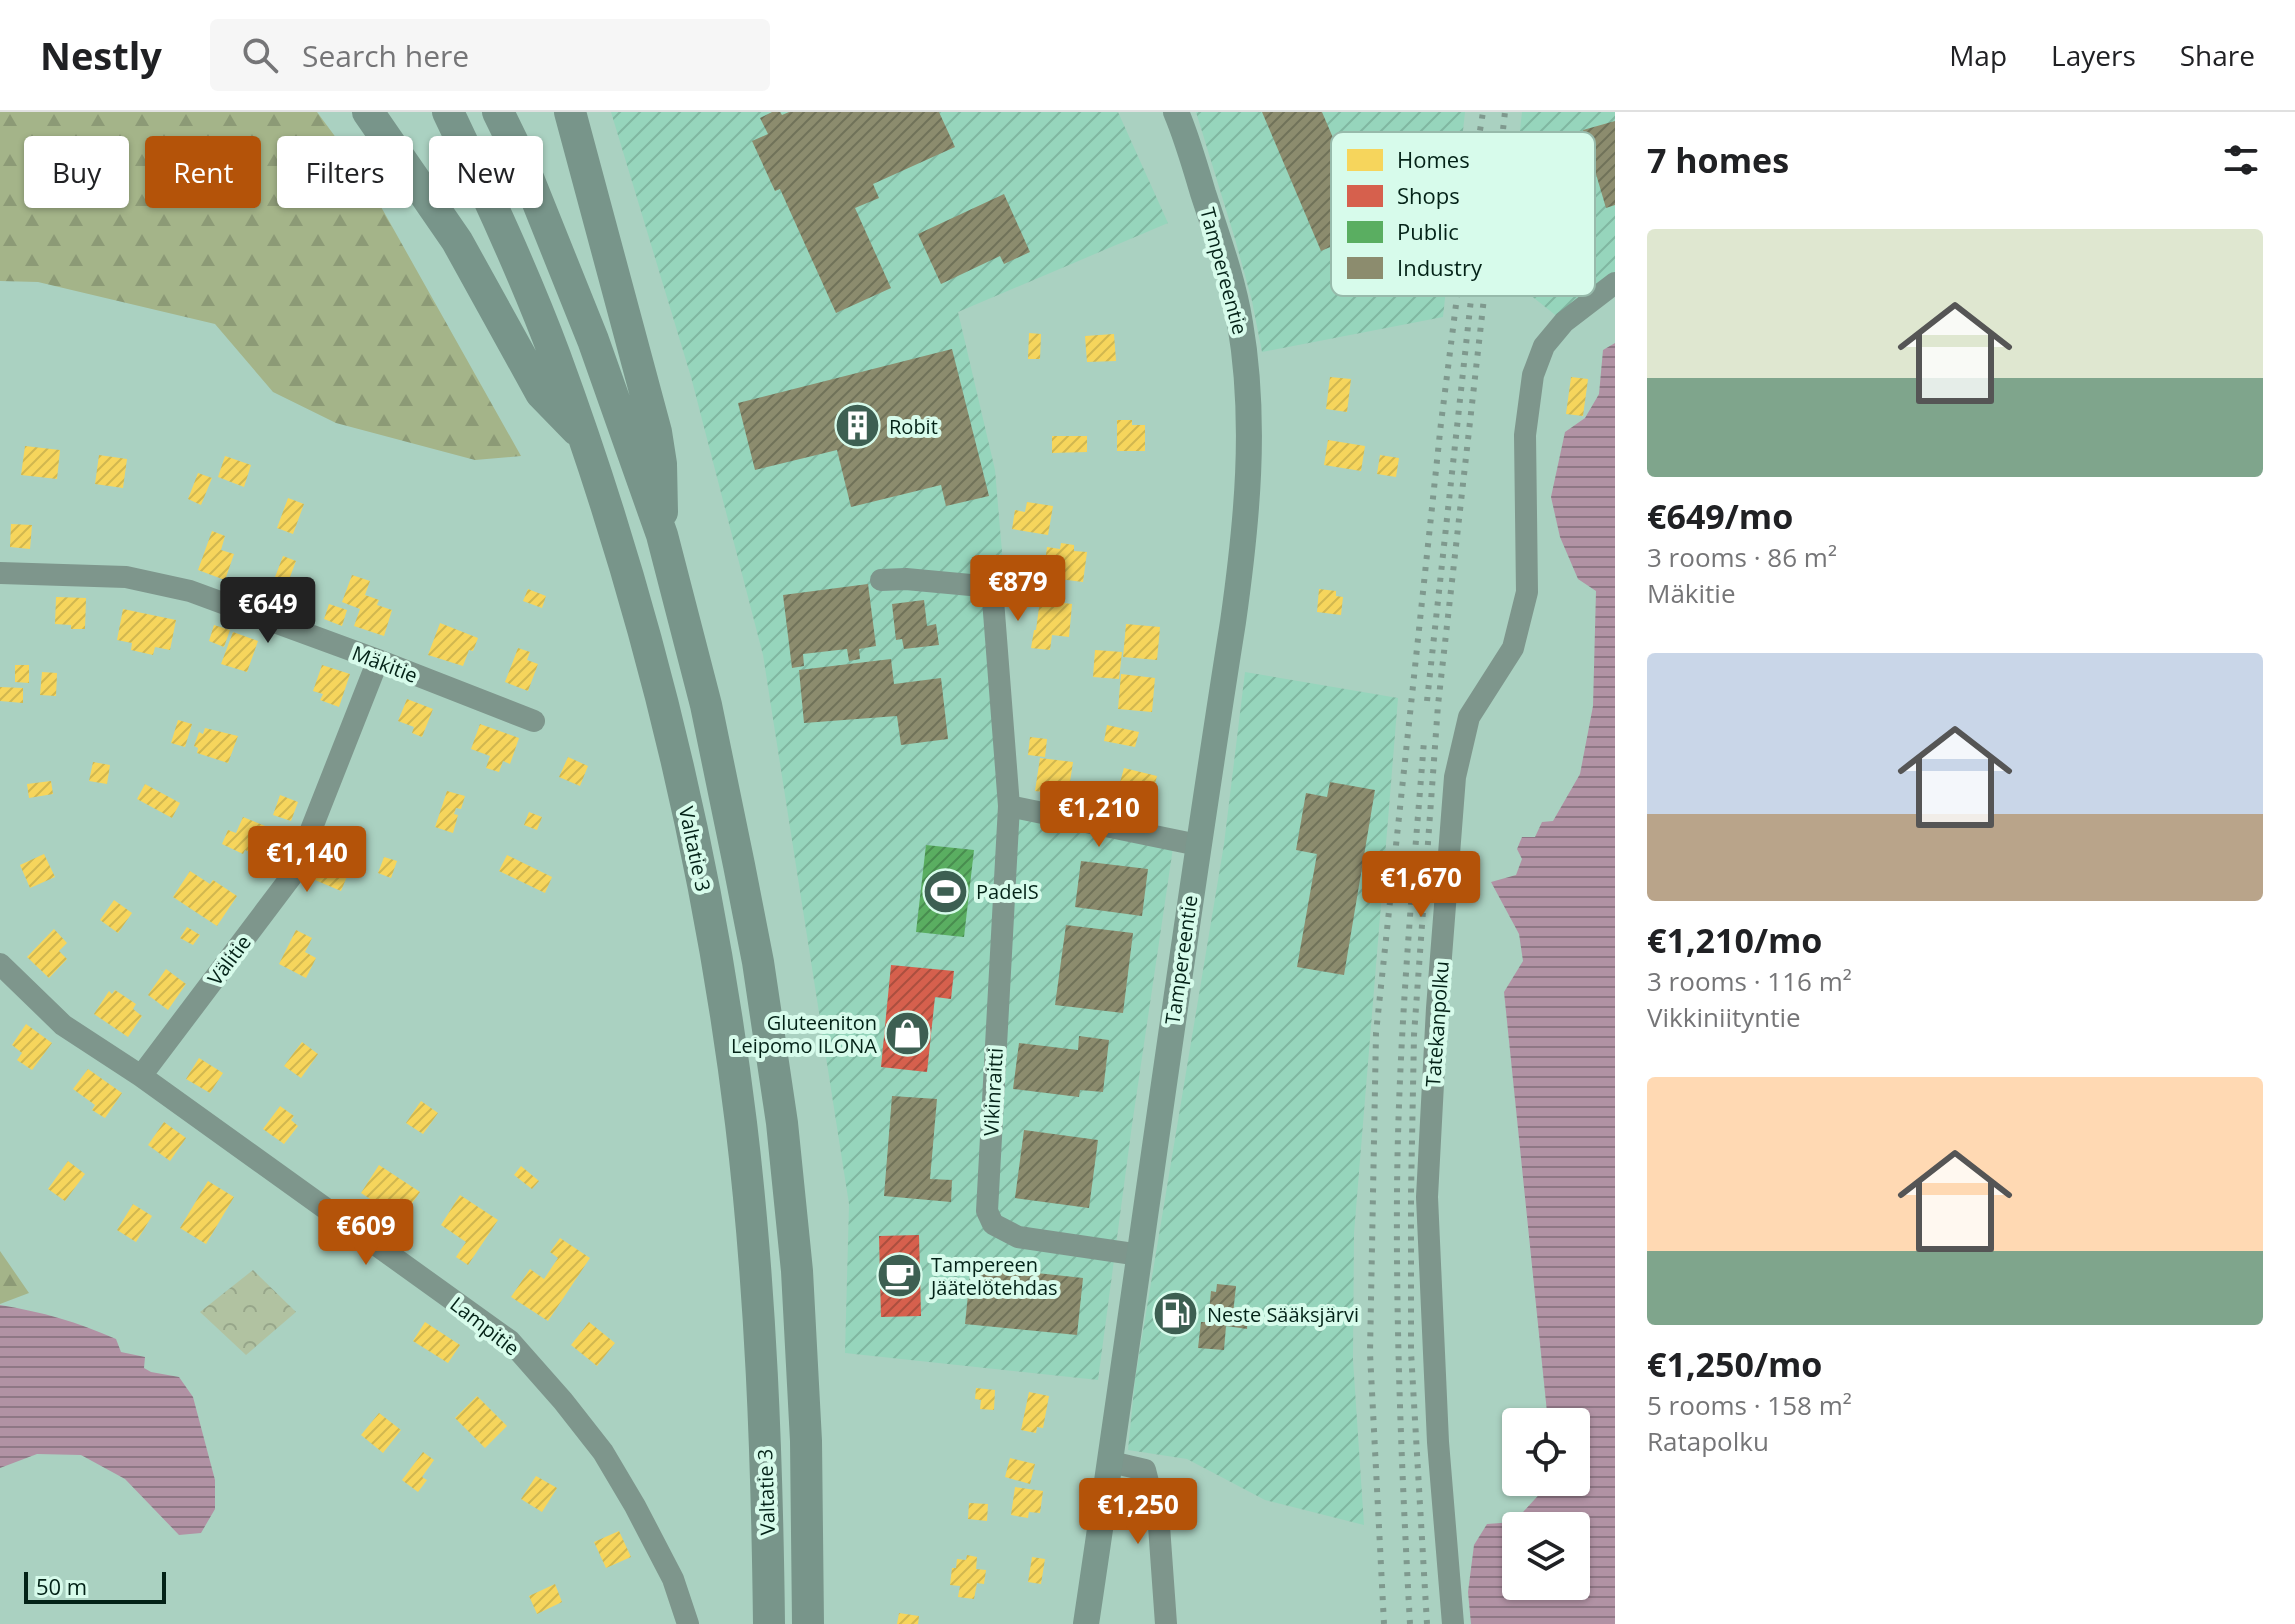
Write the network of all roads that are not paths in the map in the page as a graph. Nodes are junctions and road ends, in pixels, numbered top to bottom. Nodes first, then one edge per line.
1 (368, 112) edge
2 (448, 112) edge
3 (498, 112) edge
4 (570, 112) edge
5 (1176, 112) edge
6 (1615, 283) edge
7 (584, 438) junction
8 (662, 535) junction
9 (0, 573) edge
10 (881, 580) dead end
11 (378, 660) junction
12 (534, 721) dead end
13 (1009, 806) junction
14 (1198, 845) junction
15 (0, 964) edge
16 (141, 1076) junction
17 (1140, 1255) junction
18 (1111, 1462) junction
19 (688, 1624) edge
20 (769, 1624) edge
21 (808, 1624) edge
22 (1086, 1624) edge
23 (1166, 1624) edge
24 (1453, 1624) edge

1 - 7 highway
2 - 7 highway, Valtatie 3
3 - 8 highway, Valtatie 3
4 - 8 highway
5 - 14 main road, Tampereentie
6 - 24 street, Tatekanpolku
7 - 20 highway, Valtatie 3
8 - 21 highway, Valtatie 3
9 - 11 street, Mäkitie
10 - 13 street, Vikinraitti
11 - 12 street, Mäkitie
11 - 16 street, Välitie
13 - 14 street
13 - 17 street, Vikinraitti
14 - 17 main road, Tampereentie
15 - 16 street, Lampitie
16 - 19 street, Lampitie
17 - 18 main road, Tampereentie
18 - 22 main road, Tampereentie
18 - 23 street

